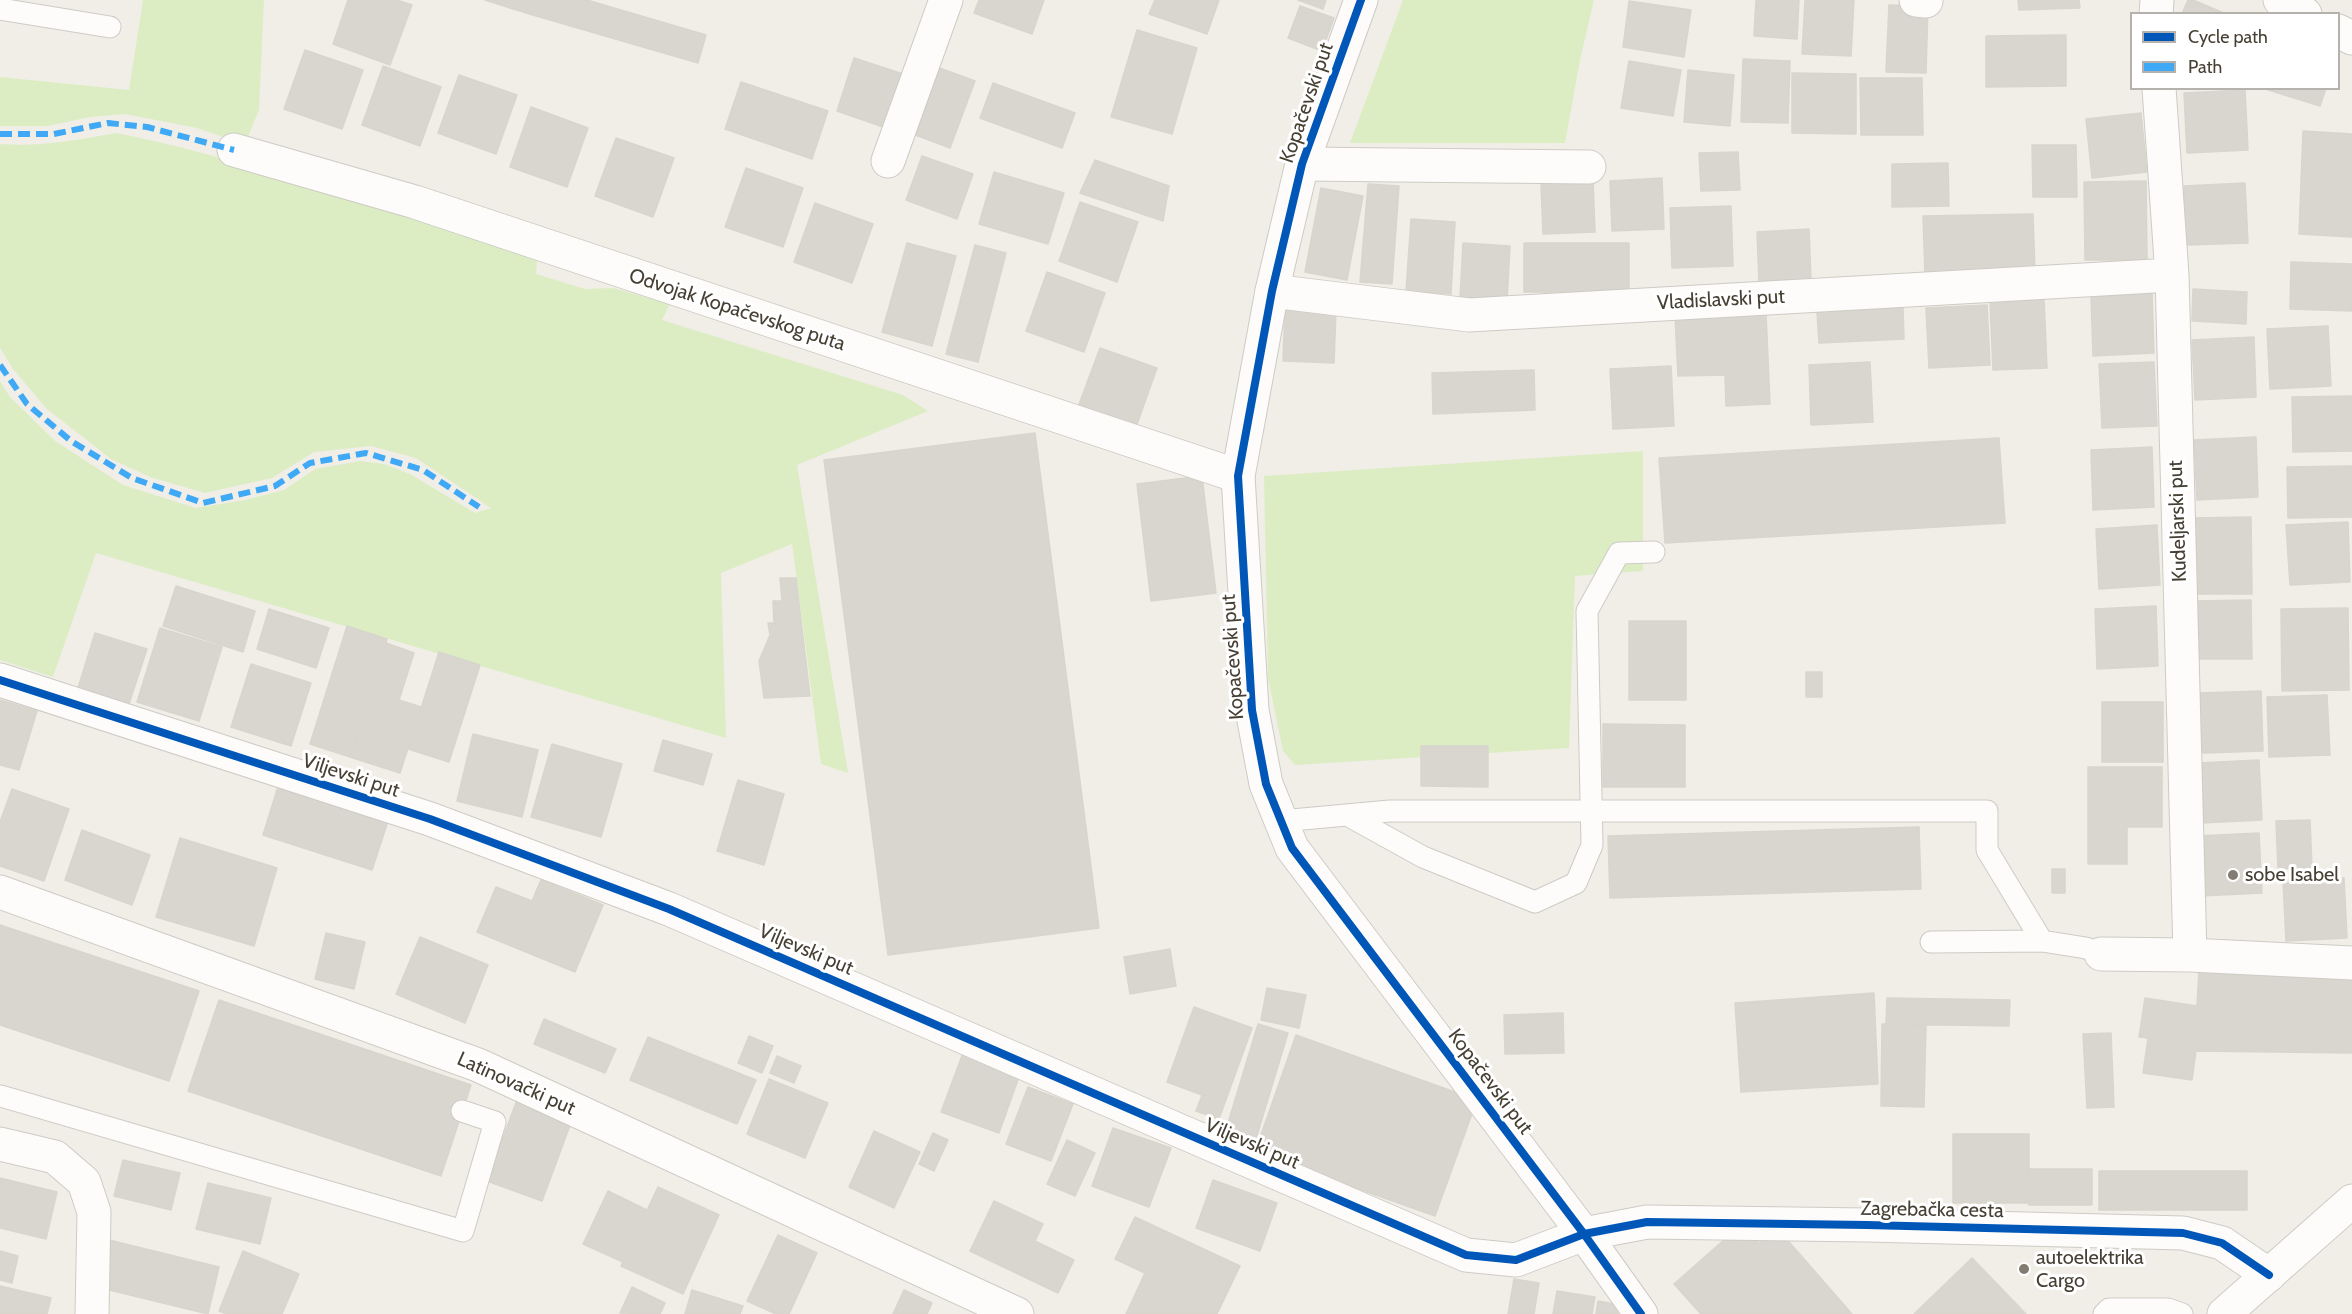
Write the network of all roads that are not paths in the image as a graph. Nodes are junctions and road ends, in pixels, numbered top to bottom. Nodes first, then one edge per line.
1 (946, 0) edge
2 (1361, 0) edge
3 (1916, 0) edge
4 (2280, 0) edge
5 (1926, 1) edge
6 (0, 9) edge
7 (2302, 12) edge
8 (110, 27) dead end
9 (2159, 90) edge
10 (234, 150) dead end
11 (888, 160) dead end
12 (1302, 164) junction
13 (1589, 167) dead end
14 (2172, 275) junction
15 (1272, 291) junction
16 (1238, 476) junction
17 (1654, 552) dead end
18 (0, 680) edge
19 (1592, 811) junction
20 (1347, 814) junction
21 (1281, 821) junction
22 (0, 892) edge
23 (2042, 941) junction
24 (1930, 942) dead end
25 (2101, 954) joint
26 (2190, 955) junction
27 (2352, 963) edge
28 (0, 1098) edge
29 (462, 1111) dead end
30 (0, 1144) edge
31 (2352, 1201) edge
32 (1584, 1234) junction
33 (2269, 1275) junction
34 (92, 1314) edge
35 (1017, 1314) edge
36 (1641, 1314) edge
37 (2104, 1314) edge
38 (2182, 1314) edge
39 (2224, 1314) edge

1 - 11 street
2 - 12 street, Kopačevski put
3 - 5 street
4 - 7 street
6 - 8 lane
9 - 14 street, Kudeljarski put
10 - 16 street, Odvojak Kopačevskog puta
12 - 13 street, Kopačevski put
12 - 15 street, Kopačevski put
14 - 15 street, Vladislavski put
14 - 26 street, Kudeljarski put
15 - 16 street, Kopačevski put
16 - 21 street, Kopačevski put
17 - 19 lane
18 - 32 street, Viljevski put
19 - 20 lane
19 - 20 lane
19 - 23 lane
20 - 21 lane
21 - 32 street, Kopačevski put
22 - 35 street, Latinovački put
23 - 24 lane
23 - 25 lane
25 - 26 street
26 - 27 street
28 - 29 lane
30 - 34 street
31 - 33 street
32 - 33 street, Zagrebačka cesta
32 - 36 street, Kopačevski put
33 - 39 street
37 - 38 lane

